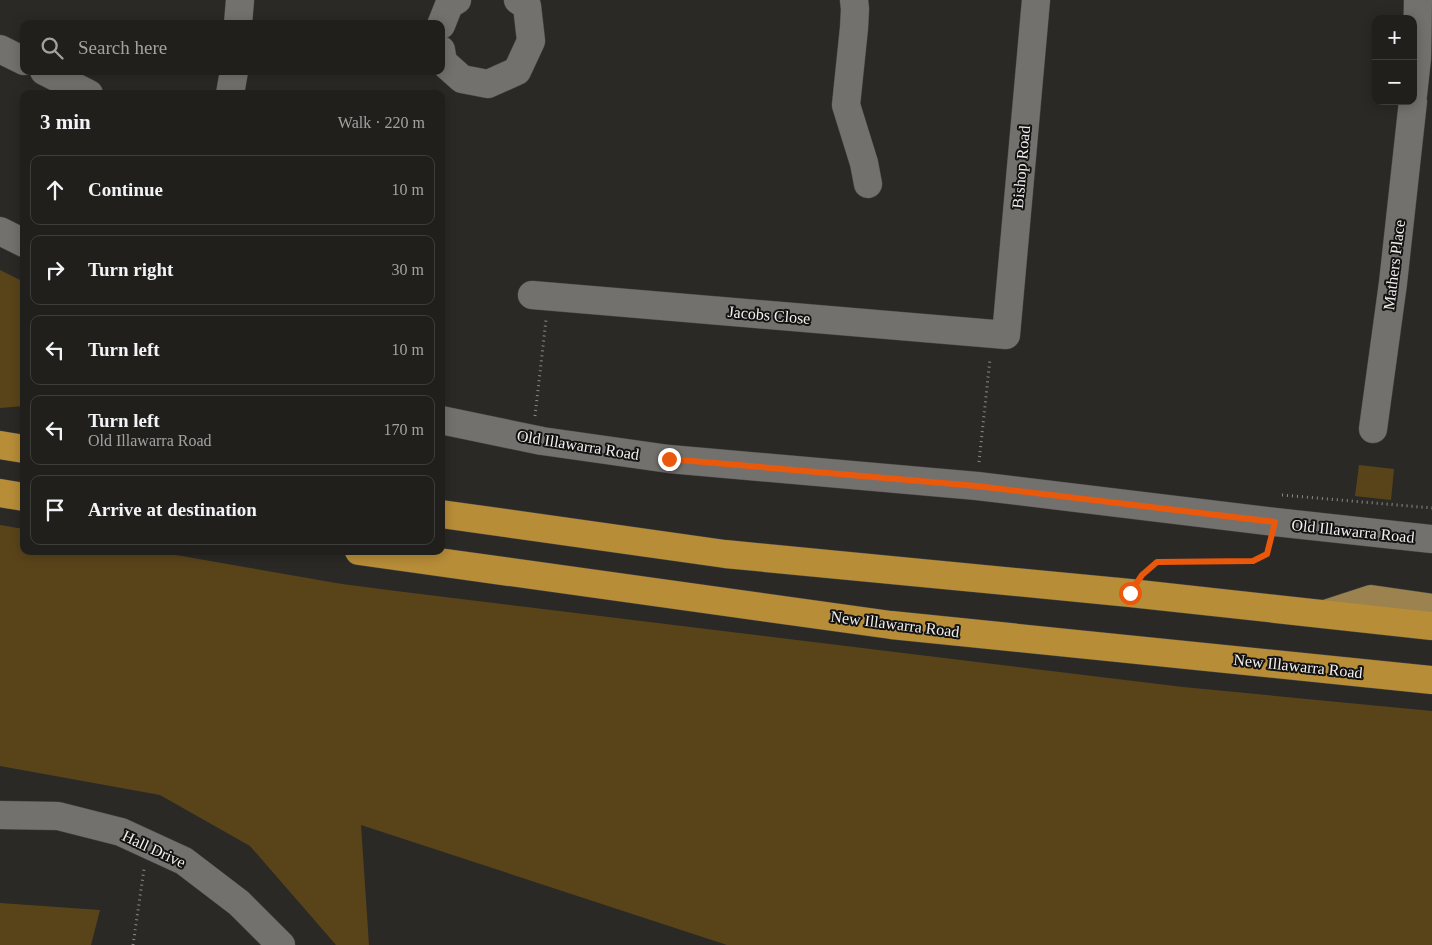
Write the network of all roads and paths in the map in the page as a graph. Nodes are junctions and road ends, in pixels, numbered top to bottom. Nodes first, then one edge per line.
1 (240, 0) edge
2 (457, 0) edge
3 (854, 0) edge
4 (1036, 0) edge
5 (1418, 0) edge
6 (528, 2) edge
7 (238, 20) edge
8 (443, 20) edge
9 (0, 49) edge
10 (20, 59) edge
11 (1417, 60) edge
12 (445, 64) edge
13 (52, 75) edge
14 (233, 75) edge
15 (81, 90) edge
16 (231, 90) edge
17 (1413, 105) edge
18 (868, 184) dead end
19 (0, 231) edge
20 (20, 241) edge
21 (540, 295) joint
22 (999, 334) junction
23 (535, 419) dead end
24 (445, 421) edge
25 (1373, 429) dead end
26 (0, 445) edge
27 (20, 448) edge
28 (978, 470) dead end
29 (0, 493) edge
30 (20, 496) edge
31 (445, 515) edge
32 (1275, 522) junction
33 (1432, 539) edge
34 (389, 555) edge
35 (1130, 593) junction
36 (1432, 608) edge
37 (1325, 614) junction
38 (1432, 626) edge
39 (1432, 680) edge
40 (0, 815) edge
41 (148, 844) junction
42 (132, 945) edge
43 (281, 945) edge

1 - 7 street
2 - 8 street
3 - 18 street
4 - 22 street, Bishop Road
5 - 11 street
6 - 12 street
9 - 10 street
13 - 15 street
14 - 16 street
17 - 25 street, Mathers Place
19 - 20 street
21 - 22 street, Jacobs Close
21 - 23 path
22 - 28 path
24 - 32 street, Old Illawarra Road
26 - 27 highway
29 - 30 highway
31 - 35 highway
32 - 33 street, Old Illawarra Road
32 - 35 path
34 - 39 highway, New Illawarra Road
35 - 37 highway
36 - 37 main road
37 - 38 highway
40 - 41 street, Hall Drive
41 - 42 path
41 - 43 street, Hall Drive

